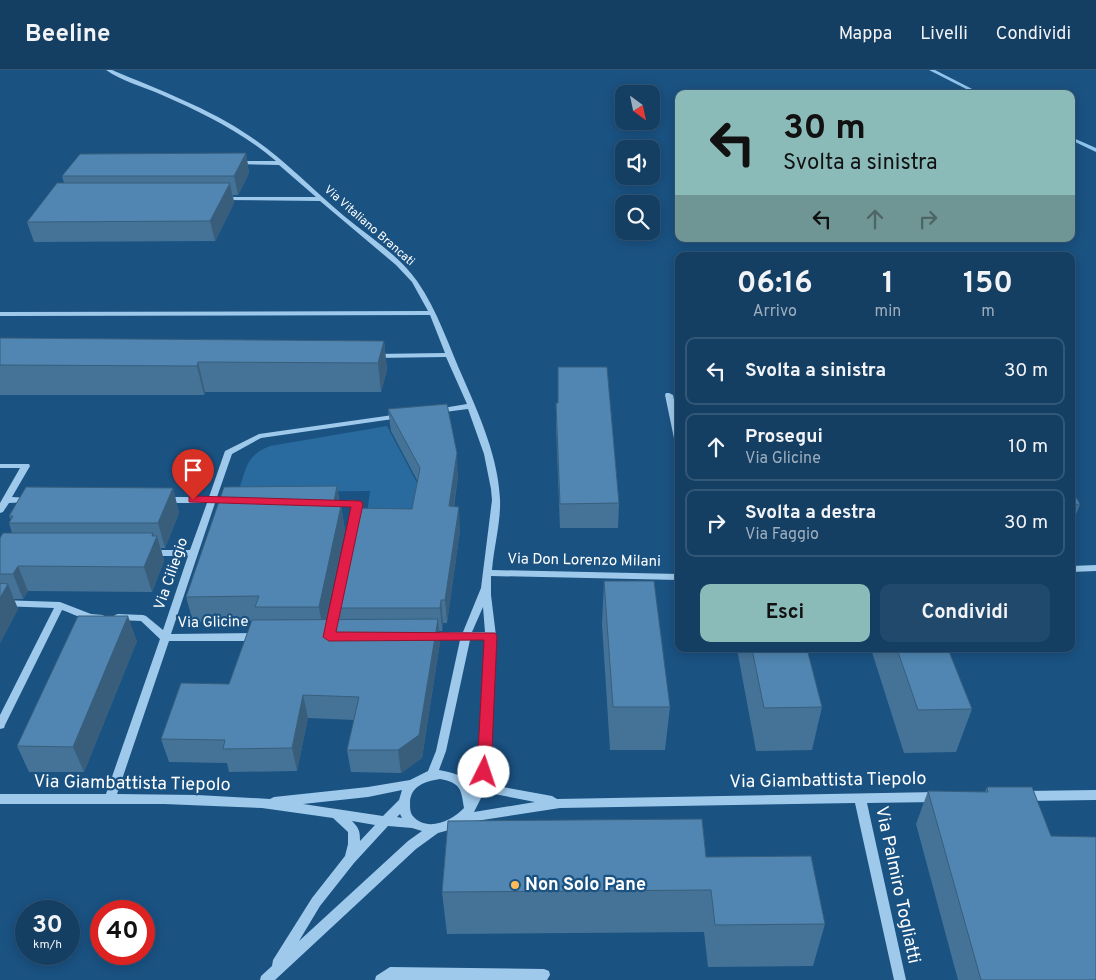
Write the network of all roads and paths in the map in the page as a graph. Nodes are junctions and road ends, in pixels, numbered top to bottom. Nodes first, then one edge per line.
1 (108, 70) edge
2 (230, 163) edge
3 (279, 163) junction
4 (321, 199) junction
5 (212, 200) edge
6 (432, 313) junction
7 (0, 314) edge
8 (370, 356) edge
9 (449, 356) junction
10 (669, 395) dead end
11 (472, 406) junction
12 (675, 424) edge
13 (0, 466) edge
14 (6, 500) junction
15 (35, 500) edge
16 (153, 500) edge
17 (212, 500) junction
18 (241, 500) edge
19 (318, 502) edge
20 (0, 510) edge
21 (351, 532) edge
22 (145, 553) edge
23 (194, 553) junction
24 (1096, 568) edge
25 (1075, 569) edge
26 (488, 573) junction
27 (675, 577) edge
28 (486, 587) junction
29 (0, 603) edge
30 (60, 605) junction
31 (416, 636) edge
32 (466, 636) junction
33 (491, 636) junction
34 (271, 637) edge
35 (164, 638) junction
36 (0, 725) edge
37 (432, 774) junction
38 (462, 781) junction
39 (412, 784) junction
40 (480, 788) junction
41 (1096, 795) edge
42 (1007, 796) edge
43 (948, 797) edge
44 (860, 798) junction
45 (0, 799) edge
46 (110, 799) junction
47 (560, 802) junction
48 (263, 803) junction
49 (403, 803) junction
50 (469, 807) junction
51 (336, 815) junction
52 (460, 819) junction
53 (384, 822) junction
54 (413, 823) junction
55 (434, 829) junction
56 (350, 859) junction
57 (544, 975) dead end
58 (270, 976) edge
59 (381, 980) edge
60 (900, 980) edge

1 - 3 street, Via Vitaliano Brancati
2 - 3 street
3 - 4 street, Via Vitaliano Brancati
4 - 5 street
4 - 6 street, Via Vitaliano Brancati
6 - 7 street
6 - 9 street, Via Vitaliano Brancati
8 - 9 street
9 - 11 street, Via Vitaliano Brancati
10 - 12 street
11 - 17 street, Via Ciliegio
11 - 26 street, Via Vitaliano Brancati
13 - 14 street
14 - 15 street
14 - 20 street
16 - 17 street
17 - 18 street
17 - 23 street, Via Ciliegio
19 - 21 street
22 - 23 street
23 - 35 street, Via Ciliegio
24 - 25 street
26 - 27 street, Via Don Lorenzo Milani
26 - 28 street, Via Vitaliano Brancati
28 - 32 street
28 - 33 street
29 - 30 street, Via Glicine
30 - 35 street, Via Glicine
30 - 36 street
31 - 32 street
32 - 33 street
32 - 37 street
33 - 40 street
34 - 35 street, Via Glicine
35 - 46 street, Via Ciliegio
37 - 38 street
37 - 39 street
38 - 40 street
38 - 50 street
39 - 48 street
39 - 49 street
40 - 47 street
40 - 50 street
41 - 42 street
43 - 44 street, Via Giambattista Tiepolo
44 - 47 street, Via Giambattista Tiepolo
44 - 60 street, Via Palmiro Togliatti
45 - 46 street, Via Giambattista Tiepolo
46 - 48 street, Via Giambattista Tiepolo
47 - 52 street, Via Giambattista Tiepolo
48 - 51 street
49 - 53 street
49 - 54 street
50 - 52 street
51 - 53 street
51 - 56 street
52 - 55 street
53 - 54 street
53 - 56 street
54 - 55 street
55 - 58 street
56 - 58 street
57 - 59 street

